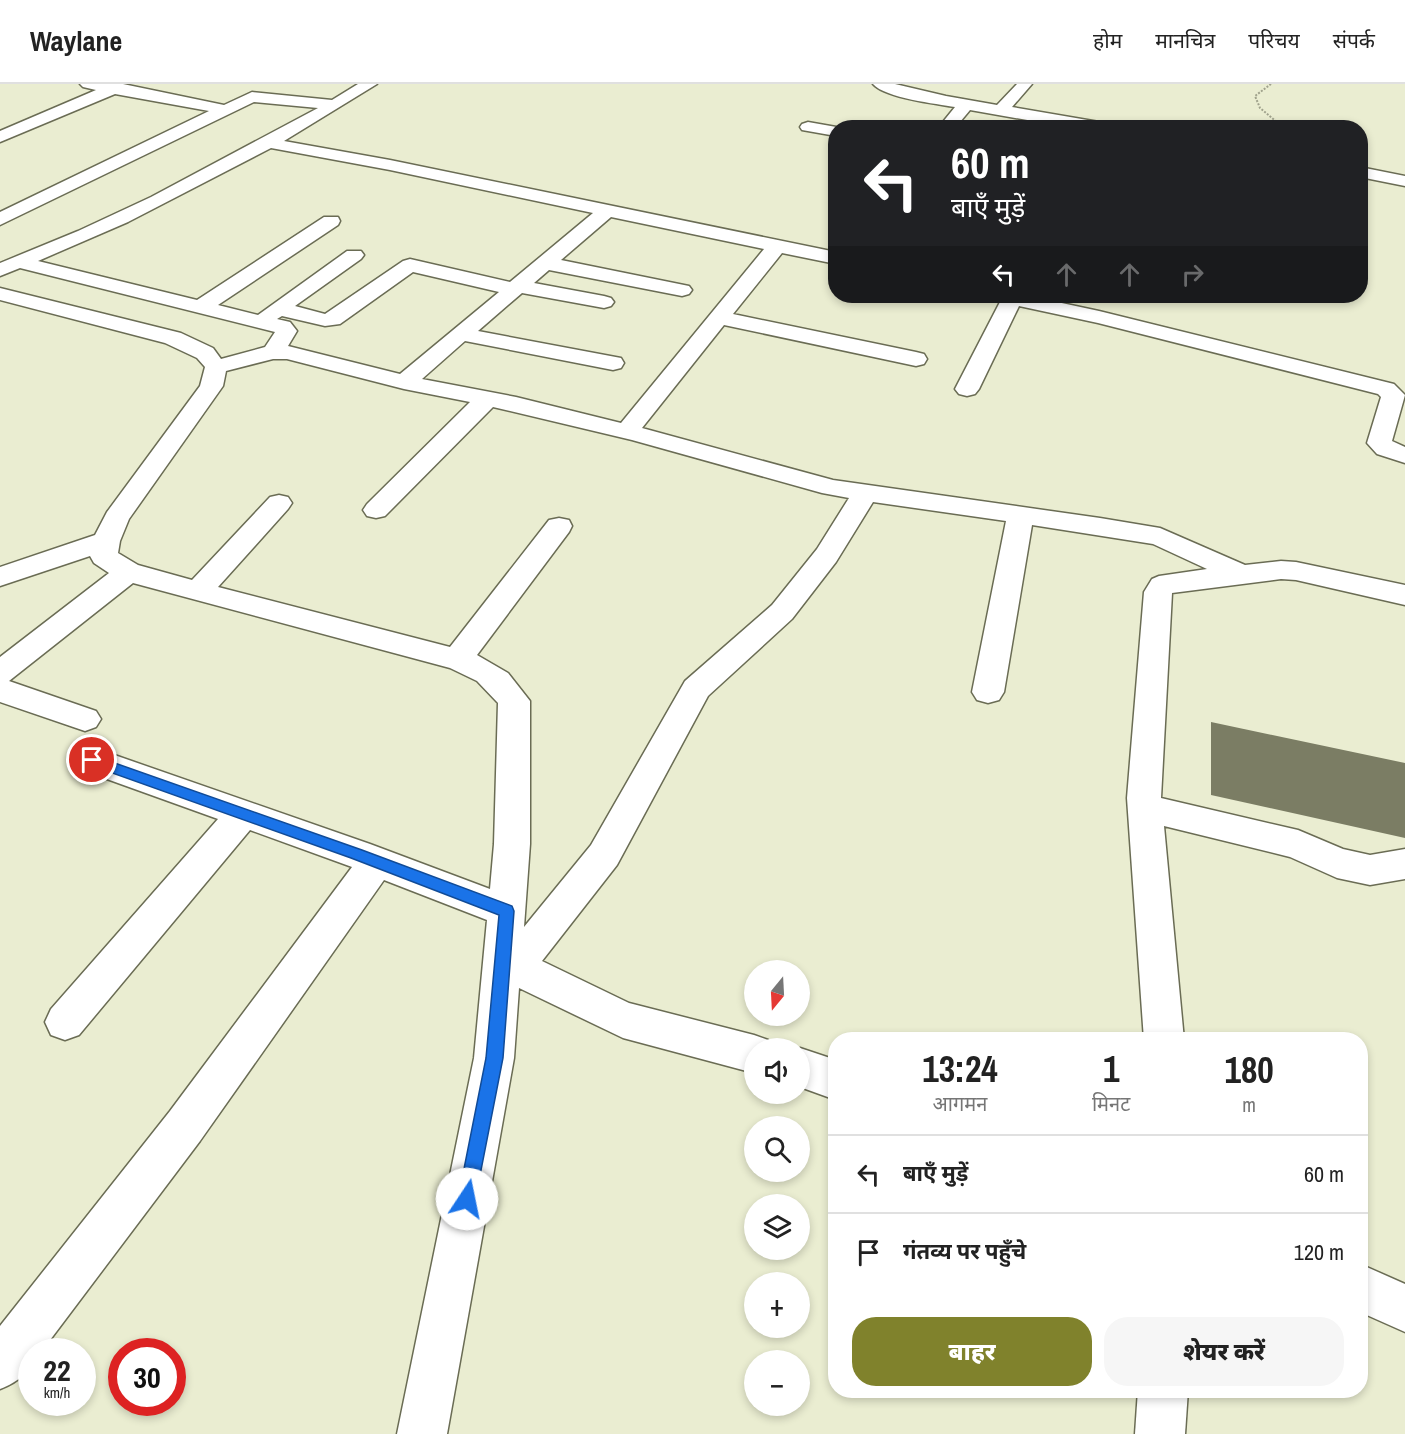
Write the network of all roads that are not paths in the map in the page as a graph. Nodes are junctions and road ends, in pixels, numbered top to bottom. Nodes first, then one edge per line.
1 (88, 84) edge
2 (369, 84) edge
3 (881, 84) edge
4 (940, 84) edge
5 (1025, 85) edge
6 (117, 87) edge
7 (925, 97) junction
8 (334, 105) junction
9 (966, 105) junction
10 (227, 110) junction
11 (1001, 110) junction
12 (953, 120) edge
13 (1059, 120) edge
14 (808, 126) dead end
15 (828, 130) edge
16 (0, 137) edge
17 (269, 143) junction
18 (1368, 174) edge
19 (1405, 181) edge
20 (608, 210) junction
21 (0, 219) edge
22 (331, 221) dead end
23 (777, 246) junction
24 (354, 255) dead end
25 (828, 256) edge
26 (545, 263) junction
27 (9, 266) edge
28 (516, 287) junction
29 (682, 290) dead end
30 (0, 294) edge
31 (604, 302) dead end
32 (1004, 303) edge
33 (1032, 303) edge
34 (200, 307) junction
35 (279, 309) junction
36 (719, 317) junction
37 (260, 321) junction
38 (461, 334) junction
39 (273, 352) junction
40 (916, 359) dead end
41 (613, 363) dead end
42 (216, 367) junction
43 (404, 382) junction
44 (967, 389) dead end
45 (488, 398) junction
46 (626, 432) junction
47 (1405, 455) edge
48 (864, 494) junction
49 (279, 503) dead end
50 (376, 510) dead end
51 (1020, 515) junction
52 (559, 526) dead end
53 (106, 541) junction
54 (128, 572) junction
55 (1243, 574) junction
56 (0, 578) edge
57 (198, 591) junction
58 (1405, 595) edge
59 (458, 658) junction
60 (0, 673) edge
61 (0, 690) edge
62 (988, 692) dead end
63 (85, 719) dead end
64 (92, 760) dead end
65 (1145, 808) junction
66 (243, 814) junction
67 (377, 862) junction
68 (1405, 864) edge
69 (507, 911) junction
70 (509, 964) junction
71 (65, 1022) dead end
72 (1163, 1032) edge
73 (744, 1051) edge
74 (810, 1071) edge
75 (828, 1077) edge
76 (1368, 1291) edge
77 (1405, 1308) edge
78 (0, 1365) edge
79 (1162, 1398) edge
80 (422, 1434) edge
81 (1160, 1434) edge

1 - 6 street
2 - 8 street
3 - 7 street
4 - 7 street
5 - 11 street
6 - 10 street
6 - 16 street
7 - 9 street
8 - 10 street
8 - 17 street
9 - 11 street
9 - 12 street
10 - 21 street
11 - 13 street
14 - 15 street
17 - 20 street
17 - 27 street
18 - 19 street
20 - 23 street
20 - 26 street
22 - 34 street
23 - 25 street
23 - 36 street
24 - 35 street
26 - 28 street
26 - 29 street
27 - 34 street
28 - 31 street
28 - 35 street
28 - 38 street
30 - 42 street
32 - 44 street
33 - 47 street
34 - 37 street
35 - 37 street
36 - 40 street
36 - 46 street
37 - 39 street
38 - 41 street
38 - 43 street
39 - 42 street
39 - 43 street
42 - 53 street
43 - 45 street
45 - 46 street
45 - 50 street
46 - 48 street
48 - 51 street
48 - 70 street
49 - 57 street
51 - 55 street
51 - 62 street
52 - 59 street
53 - 54 street
53 - 56 street
54 - 57 street
54 - 60 street
55 - 58 street
55 - 65 street
57 - 59 street
59 - 69 street
61 - 63 street
64 - 66 street
65 - 68 street
65 - 72 street
66 - 67 street
66 - 71 street
67 - 69 street
67 - 78 street
69 - 70 street
70 - 73 street
70 - 80 street
74 - 75 street
76 - 77 street
79 - 81 street

